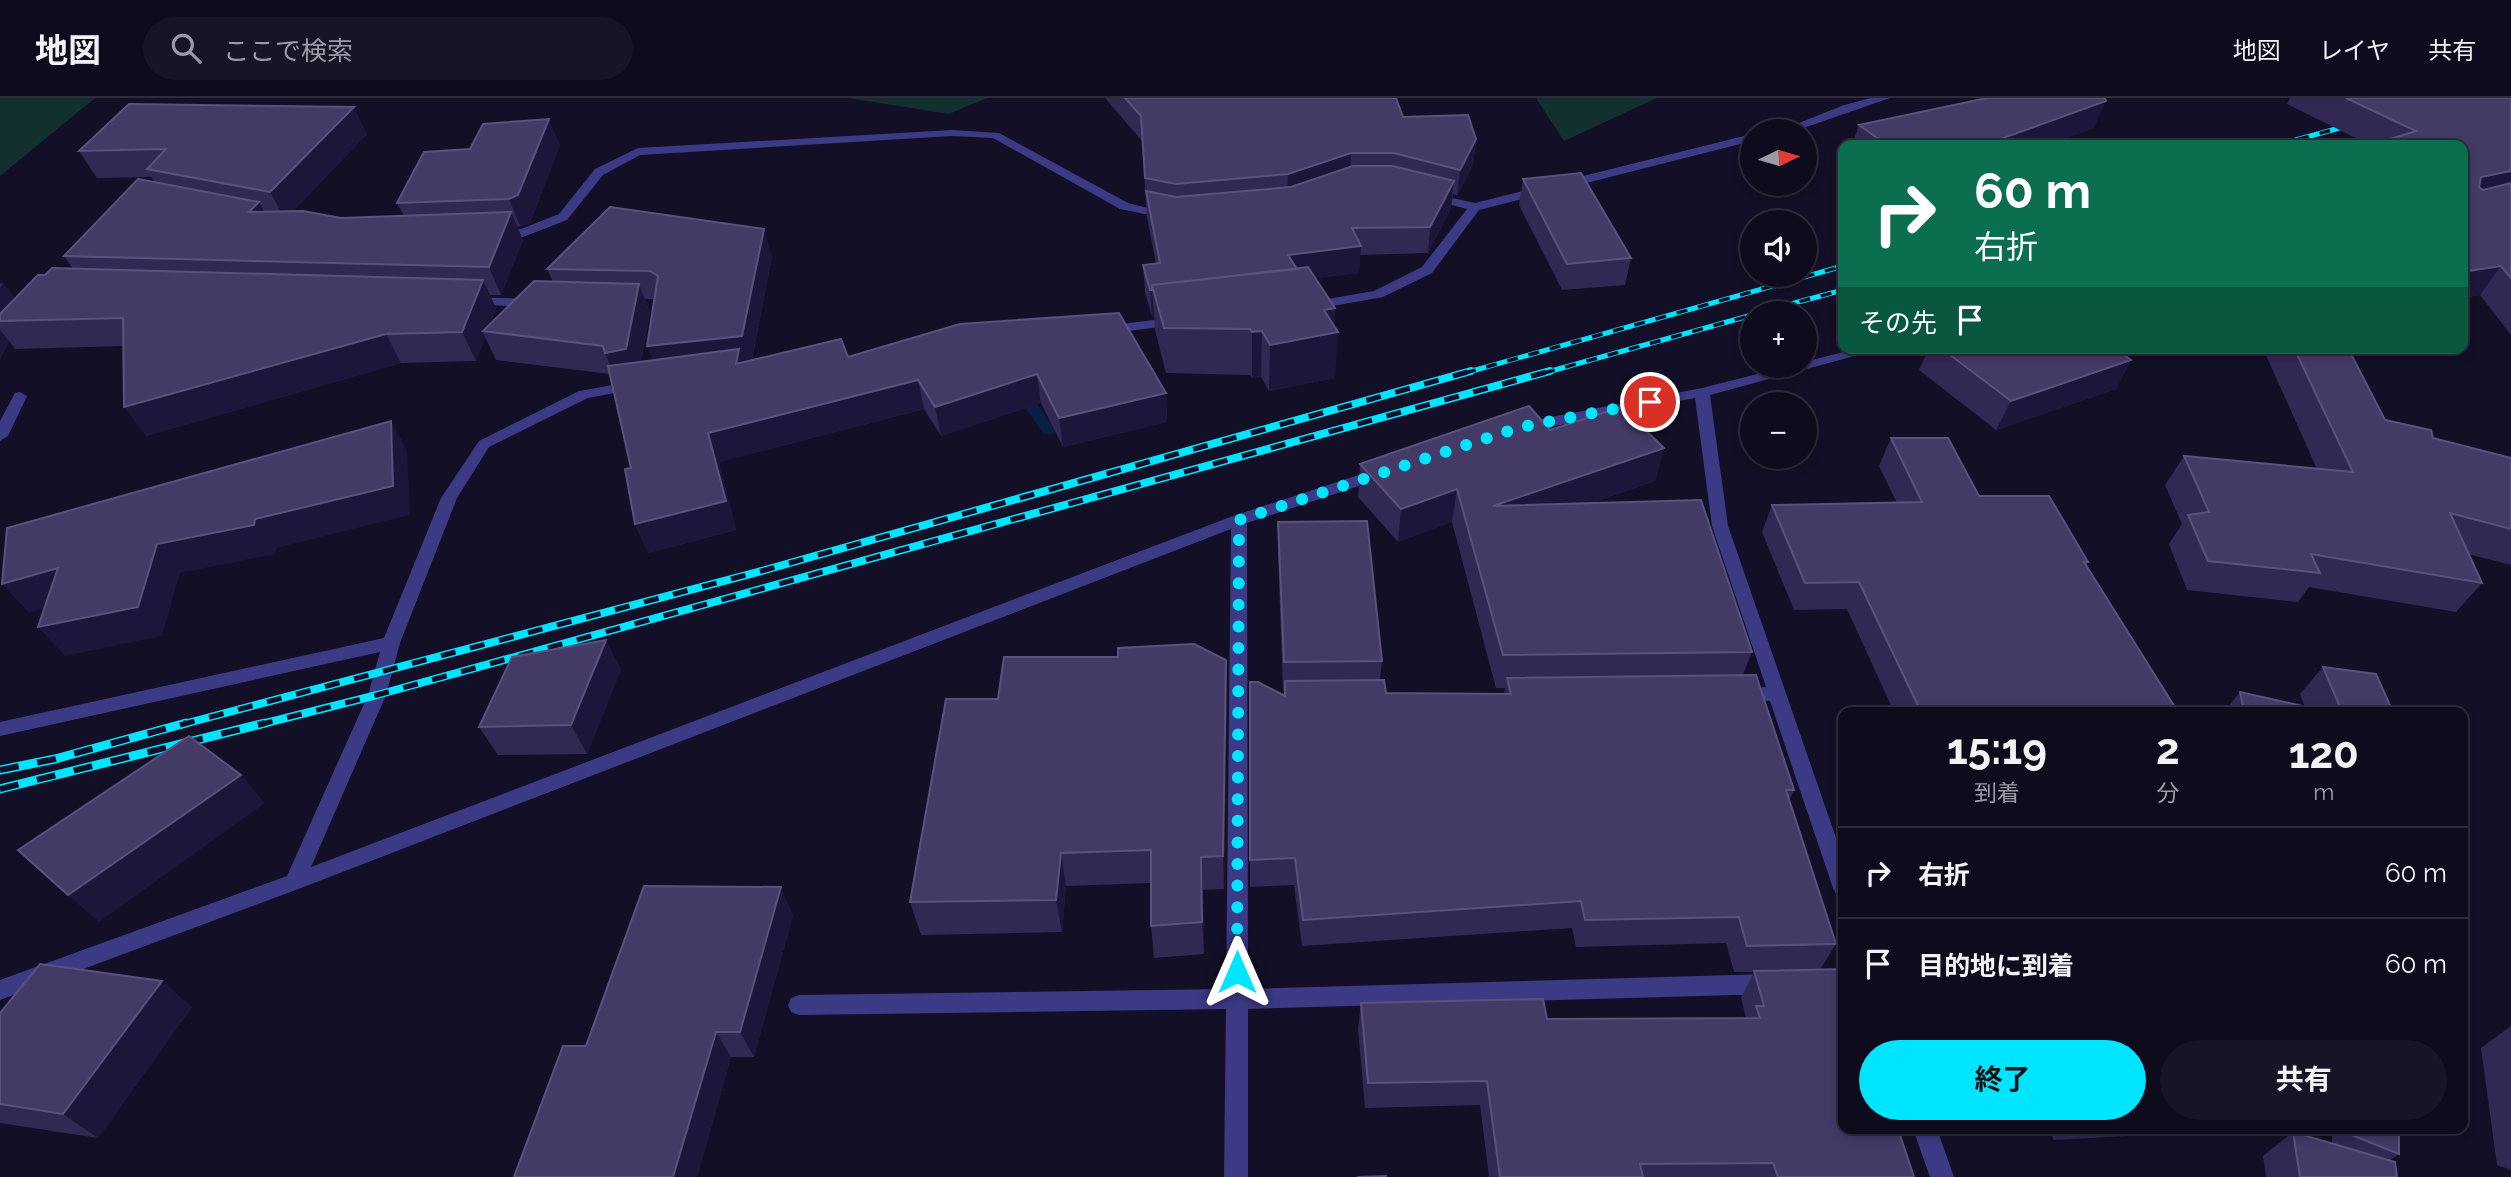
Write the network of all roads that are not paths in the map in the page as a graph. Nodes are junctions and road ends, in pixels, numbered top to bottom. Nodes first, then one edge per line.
1 (1884, 98) edge
2 (1816, 119) edge
3 (1740, 140) edge
4 (1415, 191) edge
5 (1475, 207) junction
6 (1177, 217) edge
7 (481, 234) edge
8 (451, 300) edge
9 (548, 303) edge
10 (1295, 307) edge
11 (1199, 319) edge
12 (1089, 332) edge
13 (1854, 354) edge
14 (647, 383) edge
15 (1702, 393) junction
16 (20, 396) dead end
17 (1508, 432) edge
18 (0, 436) edge
19 (1392, 469) edge
20 (1239, 520) junction
21 (391, 643) junction
22 (1777, 694) junction
23 (1722, 695) edge
24 (0, 729) edge
25 (1838, 872) edge
26 (294, 882) junction
27 (1788, 984) edge
28 (0, 990) edge
29 (1237, 999) junction
30 (799, 1005) dead end
31 (1927, 1134) edge
32 (1236, 1177) edge
33 (1942, 1177) edge

1 - 2 street
3 - 5 street
4 - 5 street
5 - 10 street
6 - 7 street
8 - 9 street
11 - 12 street
13 - 15 street
14 - 21 street
15 - 17 street
15 - 22 street
16 - 18 street
19 - 20 street
20 - 26 street
20 - 29 street
21 - 24 street
21 - 26 street
22 - 23 street
22 - 25 street
26 - 28 street
27 - 29 street
29 - 30 street
29 - 32 street
31 - 33 street

